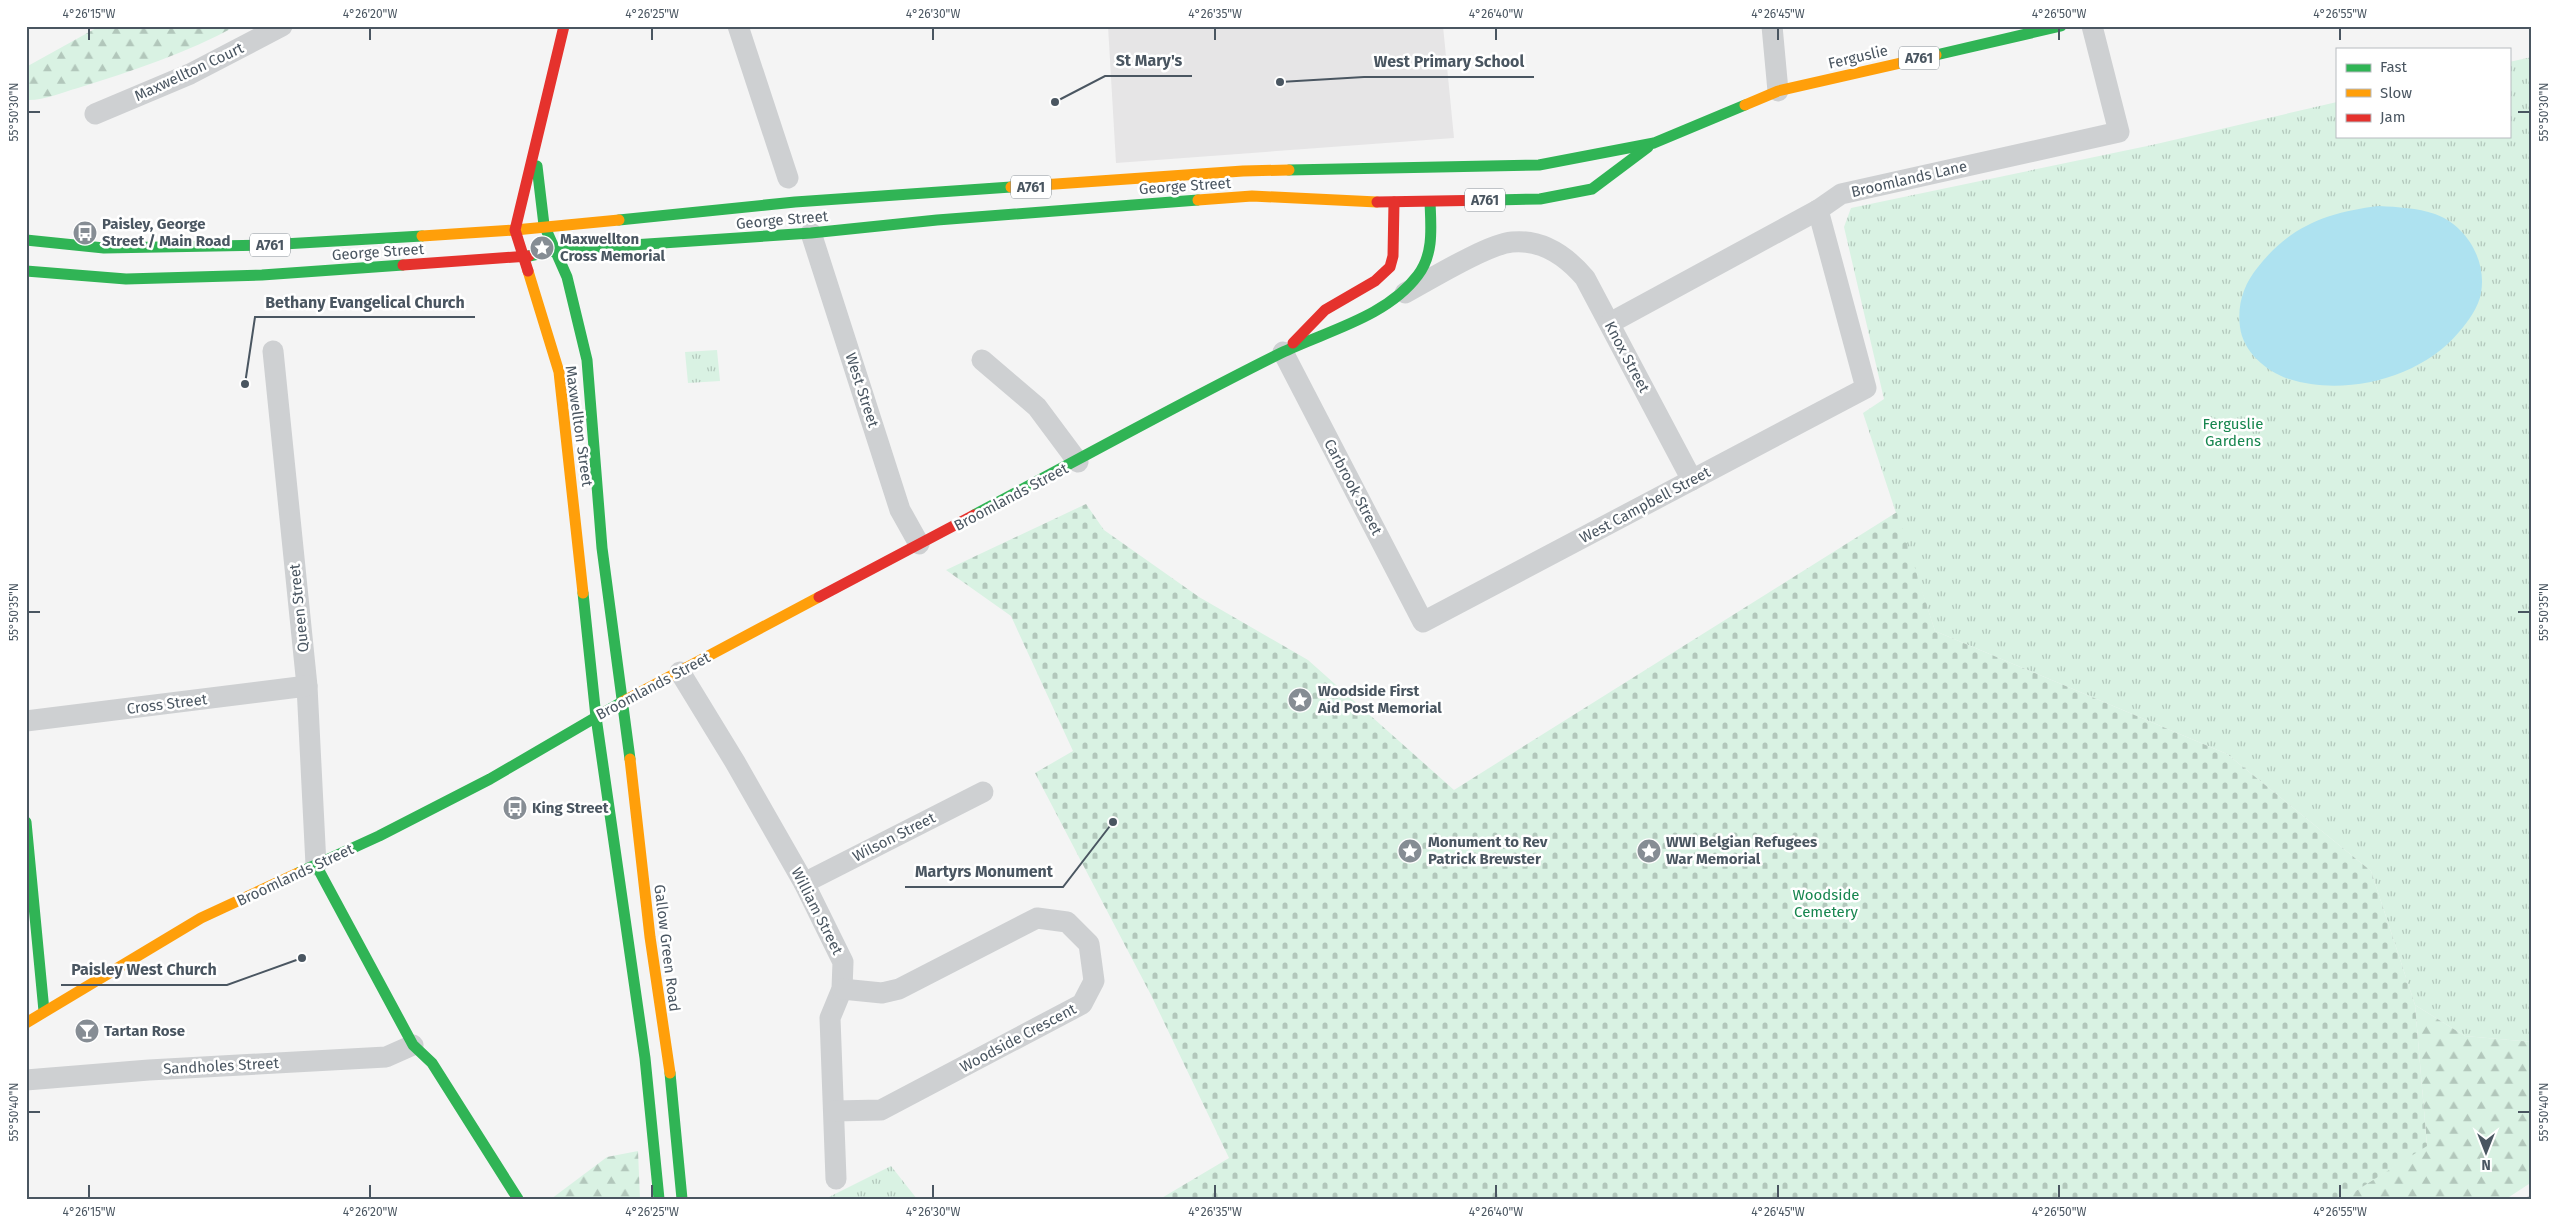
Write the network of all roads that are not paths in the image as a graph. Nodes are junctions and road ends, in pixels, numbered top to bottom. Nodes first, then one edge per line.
1 (282, 26) edge
2 (564, 26) edge
3 (738, 26) edge
4 (1772, 26) edge
5 (2061, 26) edge
6 (2092, 26) edge
7 (1778, 91) junction
8 (95, 114) dead end
9 (1654, 143) junction
10 (535, 146) junction
11 (1393, 173) junction
12 (788, 178) dead end
13 (1394, 197) junction
14 (1430, 202) junction
15 (1818, 210) junction
16 (544, 225) junction
17 (515, 230) junction
18 (811, 233) junction
19 (26, 240) edge
20 (1547, 248) joint
21 (557, 250) junction
22 (524, 257) junction
23 (26, 271) edge
24 (1392, 300) junction
25 (1610, 323) junction
26 (273, 351) dead end
27 (1283, 352) junction
28 (982, 360) dead end
29 (1078, 462) junction
30 (1692, 480) junction
31 (919, 544) junction
32 (1424, 622) joint
33 (680, 672) junction
34 (307, 686) junction
35 (623, 702) junction
36 (596, 717) junction
37 (26, 721) edge
38 (983, 792) dead end
39 (26, 822) edge
40 (316, 865) junction
41 (804, 883) junction
42 (842, 989) junction
43 (44, 1011) junction
44 (26, 1023) edge
45 (413, 1045) junction
46 (26, 1080) edge
47 (834, 1111) junction
48 (836, 1179) dead end
49 (518, 1199) edge
50 (659, 1199) edge
51 (682, 1199) edge

1 - 8 street, Maxwellton Court
2 - 10 main road, Maxwellton Street
3 - 12 street
4 - 7 street
5 - 7 main road, Ferguslie / A761
6 - 15 street, Broomlands Lane
7 - 9 main road, A761
9 - 11 main road, George Street / A761
9 - 14 main road, George Street / A761
10 - 16 main road, Maxwellton Street
10 - 17 main road, Maxwellton Street
11 - 14 main road
11 - 16 main road, George Street / A761
13 - 14 main road, George Street / A761
13 - 18 main road, George Street / A761
13 - 27 main road, Broomlands Street
14 - 24 main road, Broomlands Street
15 - 25 street, Broomlands Lane
15 - 30 street, West Campbell Street
16 - 17 main road, George Street / A761
16 - 21 main road, Maxwellton Street
17 - 19 main road, George Street / A761
17 - 22 main road, Maxwellton Street
18 - 21 main road, George Street / A761
18 - 31 street, West Street
20 - 24 street, Broomlands Street
20 - 25 street, Knox Street
21 - 22 main road, George Street / A761
21 - 35 main road, Maxwellton Street
22 - 23 main road, George Street / A761
22 - 36 main road, Maxwellton Street
24 - 27 main road, Broomlands Street
25 - 30 street, Knox Street
26 - 34 street, Queen Street
27 - 29 main road, Broomlands Street
27 - 32 street, Carbrook Street
28 - 29 street
29 - 31 main road, Broomlands Street
30 - 32 street, West Campbell Street
31 - 33 main road, Broomlands Street
33 - 35 main road, Broomlands Street
33 - 41 street, William Street
34 - 37 street, Cross Street
34 - 40 street, Queen Street
35 - 36 main road, Broomlands Street
35 - 51 main road, Gallow Green Road
36 - 40 main road, Broomlands Street
36 - 50 main road
38 - 41 street, Wilson Street
39 - 43 main road
40 - 43 main road, Broomlands Street
40 - 45 main road
41 - 42 street, William Street
42 - 47 street, William Street
42 - 47 street, Woodside Crescent
43 - 44 main road, Broomlands Street
45 - 46 street, Sandholes Street
45 - 49 main road
47 - 48 street, William Street

